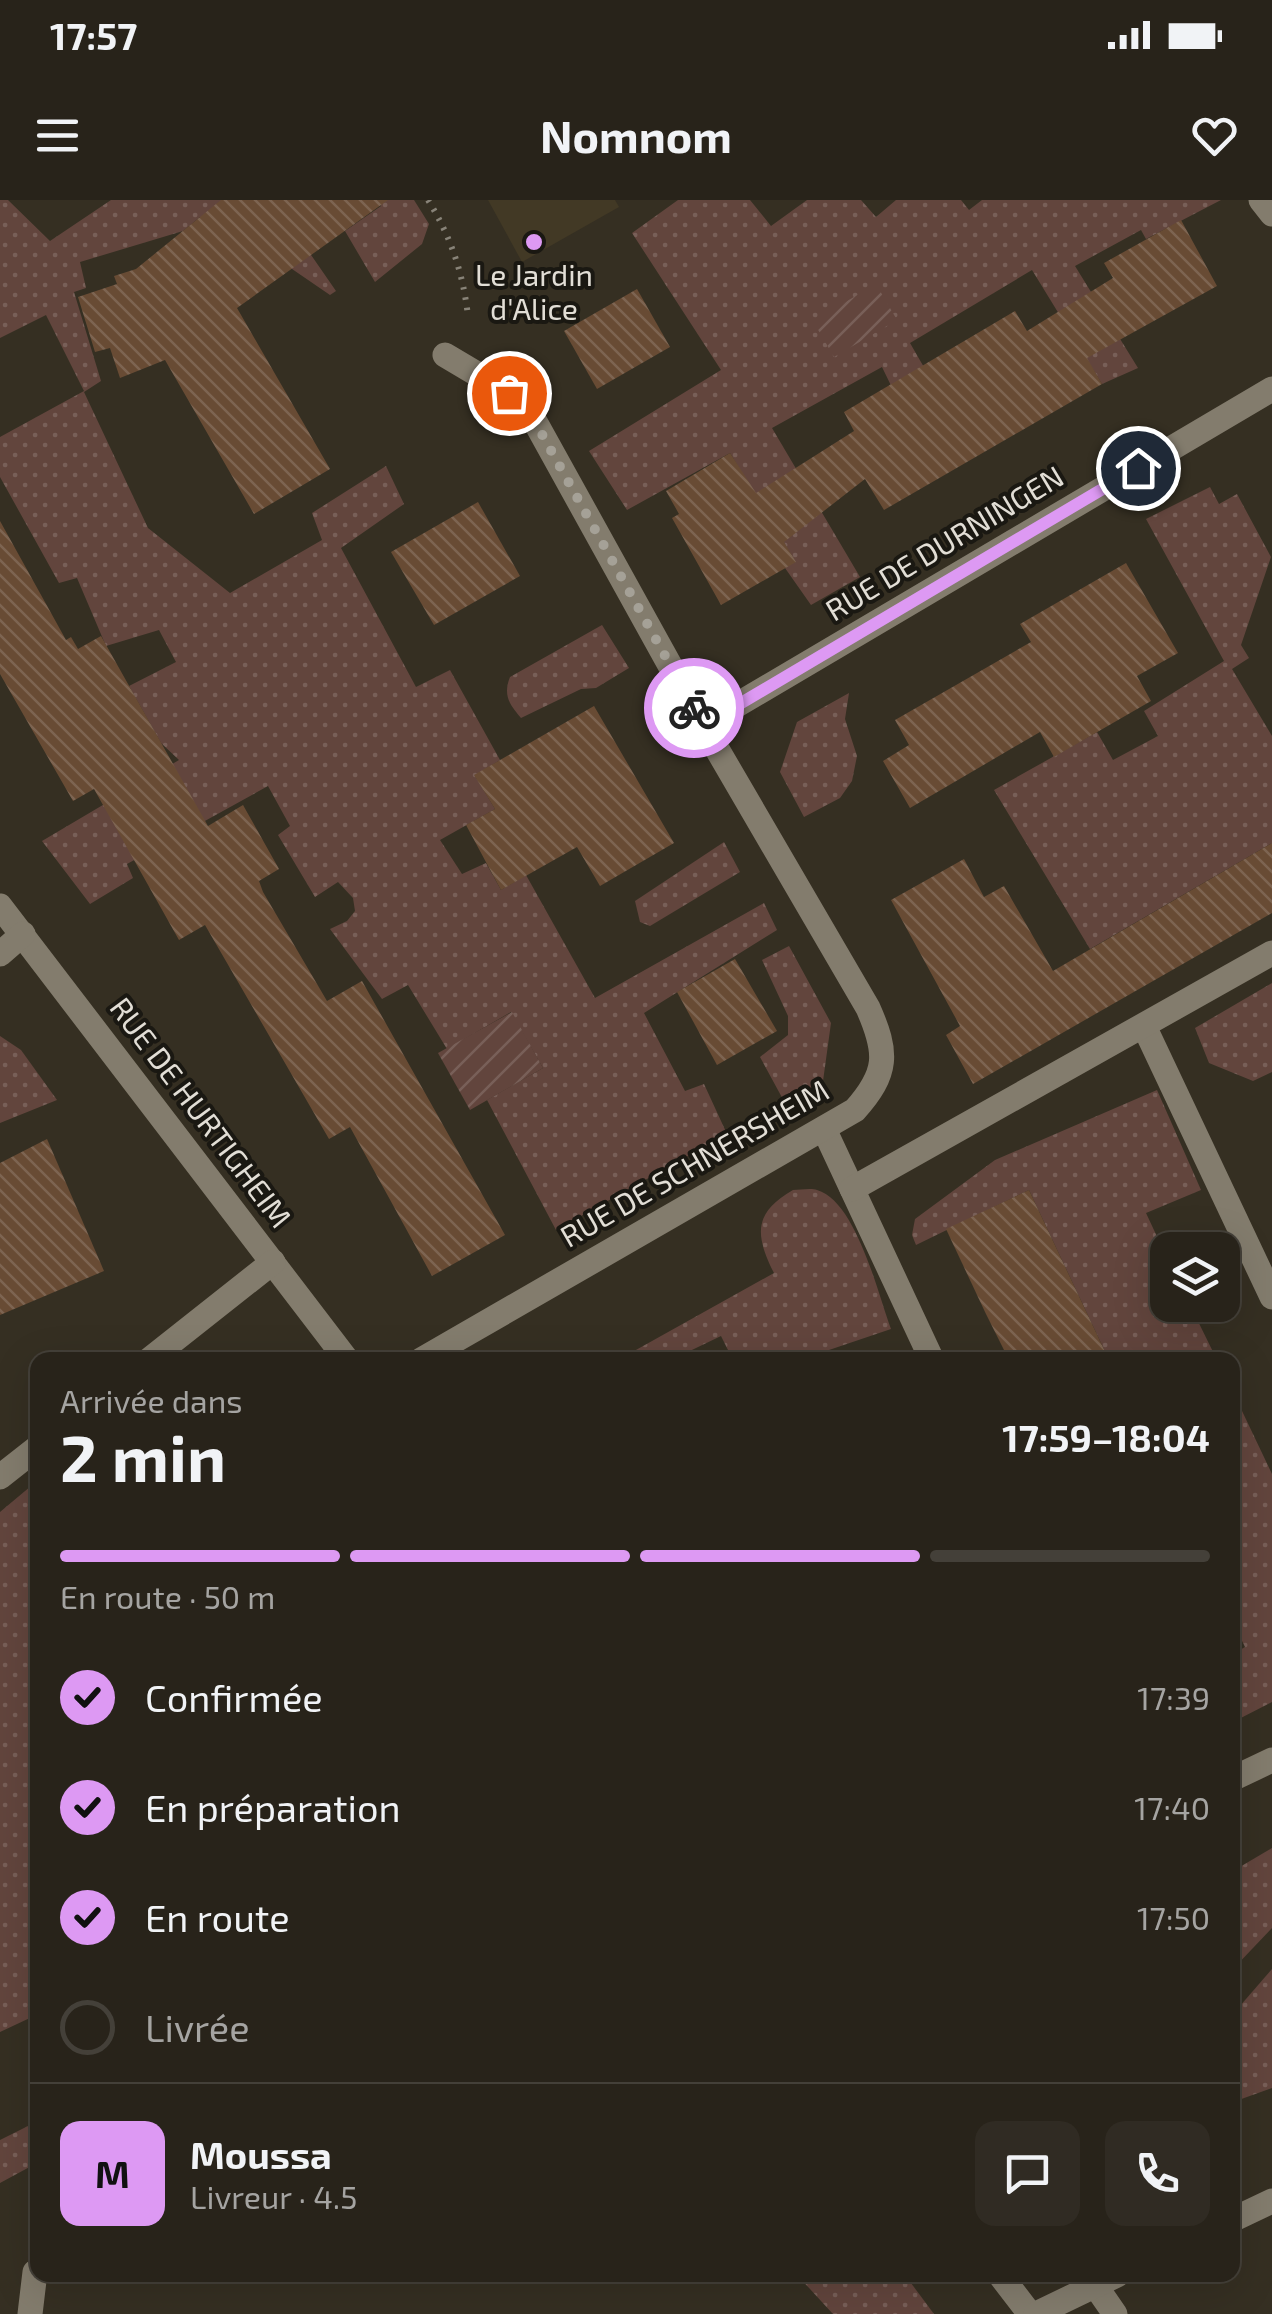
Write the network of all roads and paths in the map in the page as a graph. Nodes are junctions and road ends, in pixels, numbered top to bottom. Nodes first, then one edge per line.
1 (428, 200) edge
2 (1261, 200) edge
3 (1272, 214) edge
4 (445, 354) joint
5 (1272, 389) edge
6 (704, 725) junction
7 (0, 906) edge
8 (24, 934) junction
9 (1272, 953) edge
10 (0, 954) edge
11 (1144, 1026) junction
12 (824, 1128) junction
13 (852, 1189) junction
14 (273, 1262) junction
15 (1272, 1297) edge
16 (159, 1352) edge
17 (341, 1352) edge
18 (434, 1352) edge
19 (928, 1352) edge
20 (30, 1453) edge
21 (0, 1476) edge
22 (1272, 1760) edge
23 (1240, 1775) edge
24 (1272, 2201) edge
25 (1240, 2216) edge
26 (33, 2282) edge
27 (1006, 2282) edge
28 (1093, 2282) edge
29 (1102, 2282) edge
30 (30, 2314) edge
31 (1033, 2314) edge
32 (1115, 2314) edge

1 - 4 path
2 - 3 street
4 - 6 street, RUE DE SCHNERSHEIM
5 - 6 street, RUE DE DURNINGEN
6 - 12 street, RUE DE SCHNERSHEIM
7 - 8 street, RUE DE HURTIGHEIM
8 - 10 street
8 - 14 street, RUE DE HURTIGHEIM
9 - 11 street
11 - 13 street
11 - 15 street
12 - 13 street
12 - 18 street, RUE DE SCHNERSHEIM
13 - 19 street
14 - 16 street
14 - 17 street, RUE DE HURTIGHEIM
20 - 21 street
22 - 23 street
24 - 25 street
26 - 30 street
27 - 31 street
28 - 31 street
29 - 32 street

